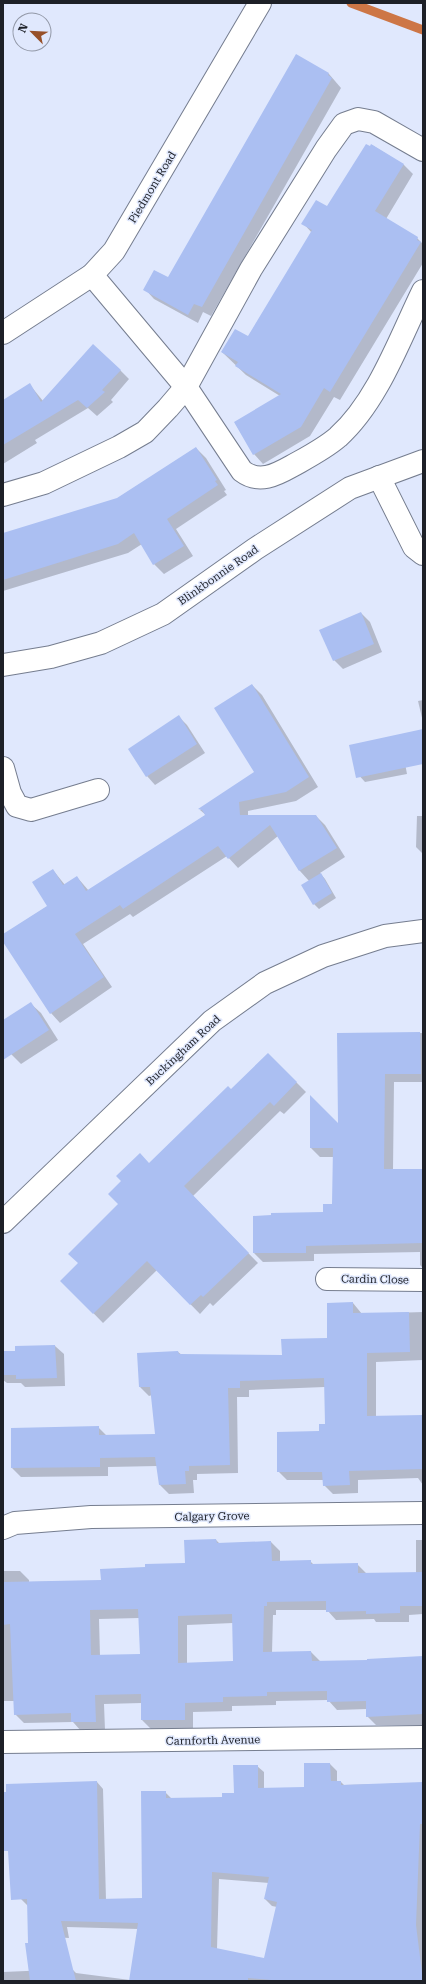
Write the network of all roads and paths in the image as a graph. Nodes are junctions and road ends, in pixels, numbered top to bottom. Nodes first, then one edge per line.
1 (260, 3) edge
2 (423, 150) edge
3 (92, 276) junction
4 (423, 291) edge
5 (3, 333) edge
6 (186, 387) junction
7 (423, 461) edge
8 (380, 477) junction
9 (3, 495) edge
10 (423, 554) edge
11 (3, 664) edge
12 (3, 768) edge
13 (98, 790) dead end
14 (423, 931) edge
15 (3, 1222) edge
16 (327, 1279) dead end
17 (423, 1280) edge
18 (423, 1513) edge
19 (3, 1528) edge
20 (423, 1737) edge
21 (3, 1742) edge

1 - 3 street, Piedmont Road
2 - 6 street
3 - 5 street, Piedmont Road
3 - 6 street
4 - 6 street
6 - 9 street
7 - 8 street, Blinkbonnie Road
8 - 10 street
8 - 11 street, Blinkbonnie Road
12 - 13 street
14 - 15 street, Buckingham Road
16 - 17 street, Cardin Close
18 - 19 street, Calgary Grove
20 - 21 street, Carnforth Avenue

